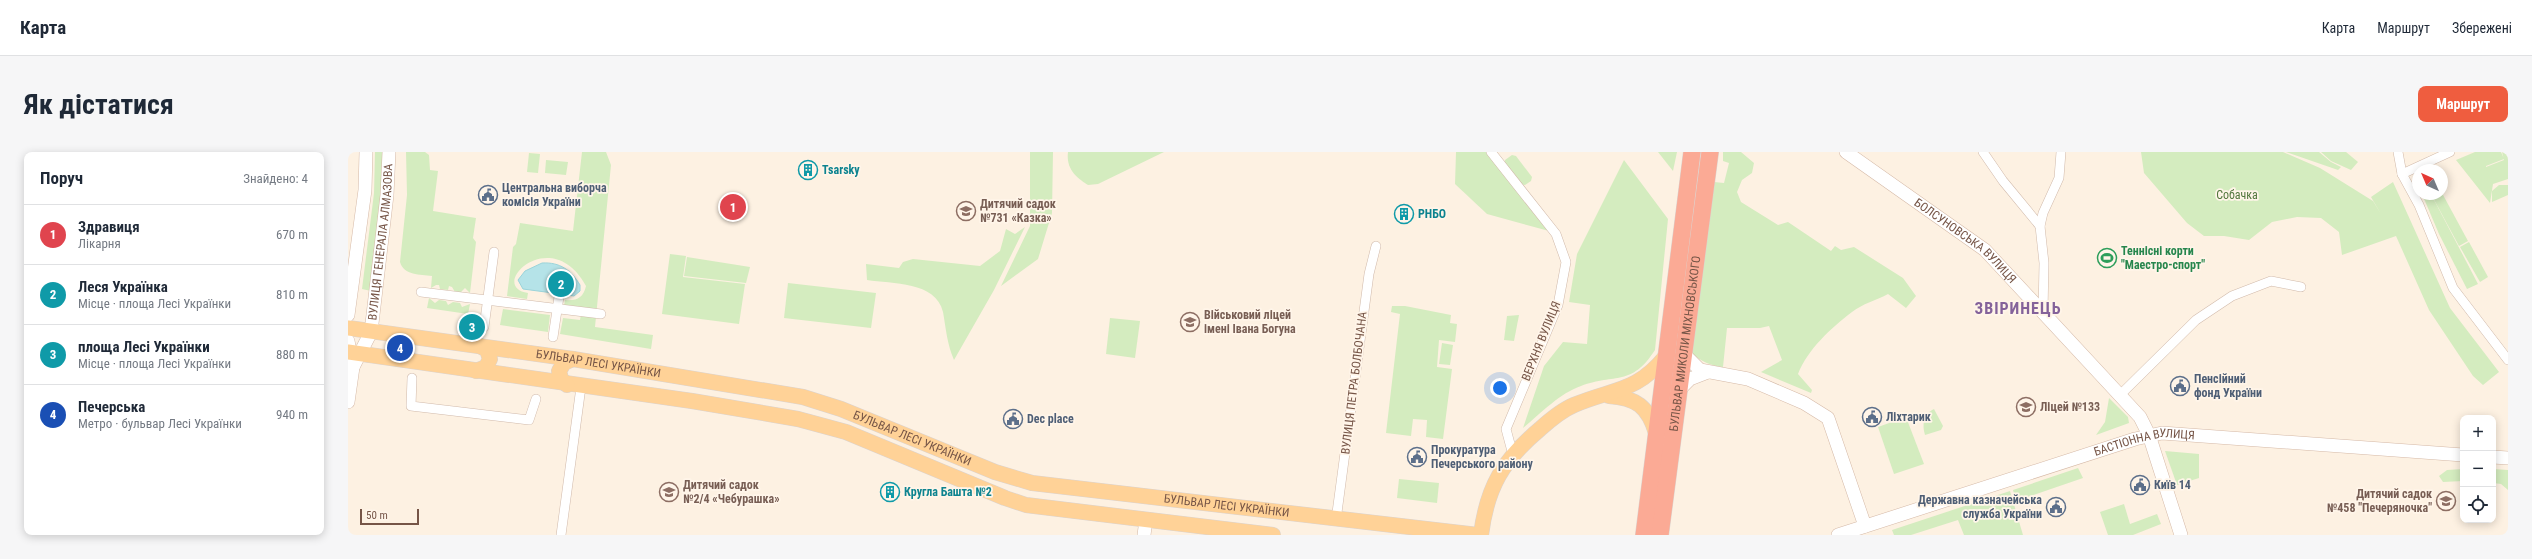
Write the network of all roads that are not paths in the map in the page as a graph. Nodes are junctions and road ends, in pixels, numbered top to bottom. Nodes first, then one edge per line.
1 (366, 152) edge
2 (388, 152) edge
3 (1491, 152) edge
4 (1692, 152) edge
5 (1710, 152) edge
6 (1846, 152) edge
7 (1983, 152) edge
8 (2061, 152) edge
9 (2398, 152) edge
10 (2450, 152) edge
11 (2402, 174) junction
12 (2040, 226) junction
13 (1376, 246) dead end
14 (494, 252) dead end
15 (2301, 287) dead end
16 (560, 290) dead end
17 (421, 292) dead end
18 (487, 300) junction
19 (557, 309) junction
20 (2043, 312) junction
21 (601, 314) dead end
22 (348, 315) edge
23 (484, 327) dead end
24 (348, 328) edge
25 (371, 332) junction
26 (554, 337) dead end
27 (480, 346) junction
28 (352, 350) edge
29 (1683, 353) junction
30 (1666, 356) junction
31 (573, 359) junction
32 (2508, 360) edge
33 (476, 371) junction
34 (1708, 372) junction
35 (412, 378) dead end
36 (574, 386) junction
37 (1678, 391) junction
38 (2120, 394) junction
39 (1606, 396) junction
40 (536, 399) dead end
41 (348, 402) edge
42 (1656, 433) junction
43 (2149, 435) junction
44 (1513, 455) junction
45 (2460, 455) edge
46 (2496, 457) edge
47 (2508, 458) edge
48 (1150, 496) junction
49 (1146, 520) junction
50 (1336, 520) junction
51 (1865, 526) junction
52 (561, 535) edge
53 (1144, 535) edge
54 (1273, 535) edge
55 (1478, 535) edge
56 (1481, 535) edge
57 (1644, 535) edge
58 (1660, 535) edge
59 (1838, 535) edge
60 (2181, 535) edge

1 - 22 street, ВУЛИЦЯ ГЕНЕРАЛА АЛМАЗОВА
2 - 25 street, ВУЛИЦЯ ГЕНЕРАЛА АЛМАЗОВА
3 - 44 street, ВЕРХНЯ ВУЛИЦЯ
4 - 30 highway, БУЛЬВАР МИКОЛИ МІХНОВСЬКОГО
5 - 29 highway, БУЛЬВАР МИКОЛИ МІХНОВСЬКОГО
6 - 20 street, БОЛСУНОВСЬКА ВУЛИЦЯ
7 - 12 street
8 - 12 street
9 - 11 street
10 - 11 street
11 - 32 street
12 - 20 street
13 - 50 street, ВУЛИЦЯ ПЕТРА БОЛБОЧАНА
14 - 18 street
15 - 38 street
16 - 19 street
17 - 18 street
18 - 19 street
18 - 23 street
19 - 21 street
19 - 26 street
20 - 38 street, БОЛСУНОВСЬКА ВУЛИЦЯ
24 - 25 main road, БУЛЬВАР ЛЕСІ УКРАЇНКИ
25 - 27 main road, БУЛЬВАР ЛЕСІ УКРАЇНКИ
25 - 28 street, ВУЛИЦЯ ГЕНЕРАЛА АЛМАЗОВА
27 - 31 main road, БУЛЬВАР ЛЕСІ УКРАЇНКИ
27 - 33 main road
28 - 33 main road, БУЛЬВАР ЛЕСІ УКРАЇНКИ
28 - 41 street, ВУЛИЦЯ ГЕНЕРАЛА АЛМАЗОВА
29 - 34 street
29 - 37 highway, БУЛЬВАР МИКОЛИ МІХНОВСЬКОГО
30 - 39 main road
30 - 42 highway, БУЛЬВАР МИКОЛИ МІХНОВСЬКОГО
31 - 36 main road
31 - 48 main road, БУЛЬВАР ЛЕСІ УКРАЇНКИ
33 - 36 main road, БУЛЬВАР ЛЕСІ УКРАЇНКИ
34 - 37 street
34 - 51 street
35 - 40 street
36 - 49 main road, БУЛЬВАР ЛЕСІ УКРАЇНКИ
36 - 52 street
37 - 58 highway, БУЛЬВАР МИКОЛИ МІХНОВСЬКОГО
38 - 43 street, БОЛСУНОВСЬКА ВУЛИЦЯ
39 - 42 main road
39 - 44 main road
42 - 57 highway, БУЛЬВАР МИКОЛИ МІХНОВСЬКОГО
43 - 45 street, БАСТІОННА ВУЛИЦЯ
43 - 51 street, БАСТІОННА ВУЛИЦЯ
43 - 60 street, БОЛСУНОВСЬКА ВУЛИЦЯ
44 - 56 main road
46 - 47 street
48 - 49 main road
48 - 50 main road, БУЛЬВАР ЛЕСІ УКРАЇНКИ
49 - 53 street
49 - 54 main road, БУЛЬВАР ЛЕСІ УКРАЇНКИ
50 - 55 main road, БУЛЬВАР ЛЕСІ УКРАЇНКИ
51 - 59 street, БАСТІОННА ВУЛИЦЯ

